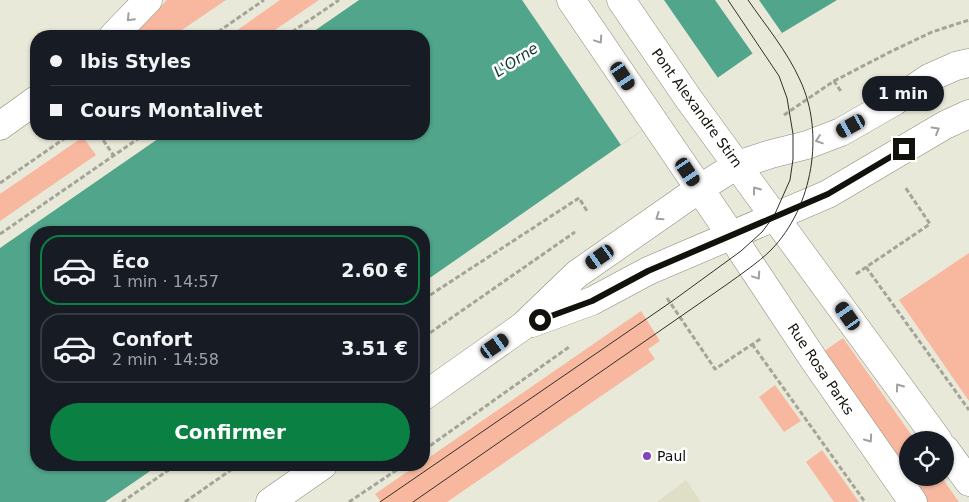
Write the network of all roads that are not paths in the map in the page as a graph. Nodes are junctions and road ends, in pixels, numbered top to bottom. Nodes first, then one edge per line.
1 (148, 0) edge
2 (571, 0) edge
3 (621, 0) edge
4 (119, 30) edge
5 (969, 63) edge
6 (30, 104) edge
7 (969, 114) edge
8 (0, 126) edge
9 (737, 165) junction
10 (699, 189) junction
11 (774, 216) junction
12 (731, 235) junction
13 (523, 326) junction
14 (430, 392) edge
15 (931, 431) edge
16 (954, 461) edge
17 (314, 471) edge
18 (969, 482) edge
19 (270, 502) edge
20 (913, 502) edge

1 -> 4 main road
2 -> 10 main road
3 - 9 main road, Pont Alexandre Stirn
5 -> 9 main road
6 - 8 main road
11 -> 7 main road
9 - 10 main road
11 -> 9 main road, Pont Alexandre Stirn
10 - 12 main road
10 -> 13 main road
11 - 12 main road
15 -> 11 main road
12 - 13 main road
12 -> 20 main road, Rue Rosa Parks
13 - 14 main road
16 - 18 main road
17 - 19 main road

